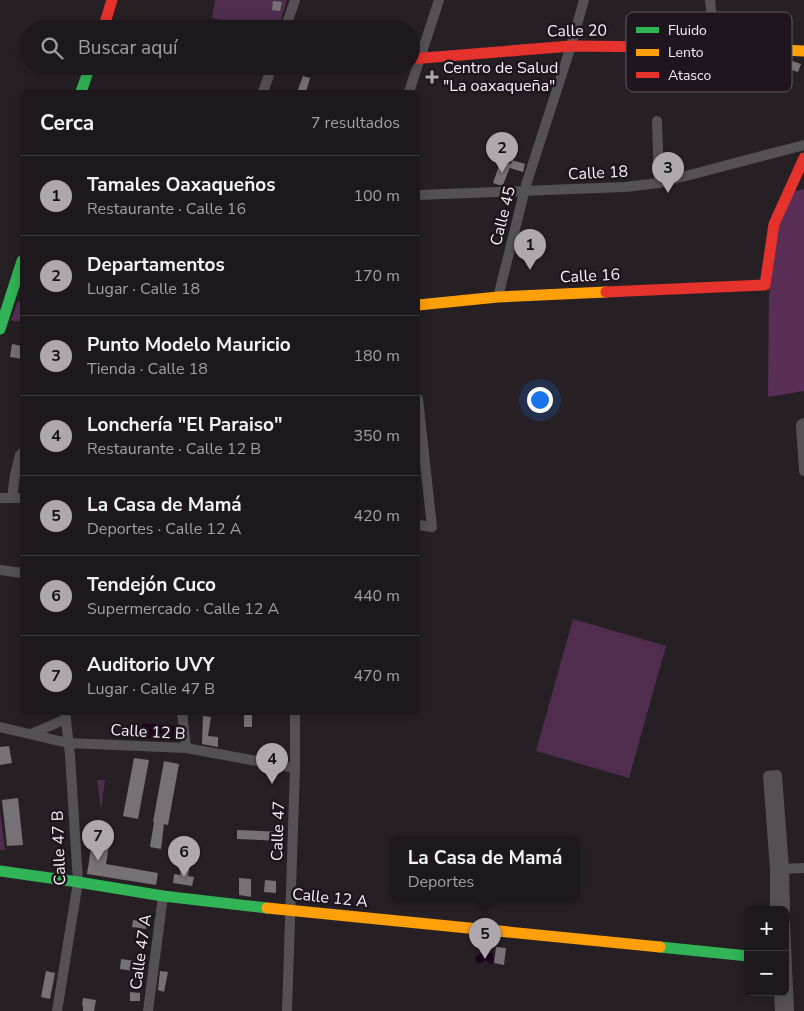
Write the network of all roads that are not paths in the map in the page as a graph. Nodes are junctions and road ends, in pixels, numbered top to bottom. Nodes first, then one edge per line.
1 (112, 0) edge
2 (295, 0) edge
3 (439, 0) edge
4 (584, 0) edge
5 (106, 20) edge
6 (288, 20) edge
7 (571, 46) junction
8 (626, 46) edge
9 (420, 49) edge
10 (420, 59) edge
11 (87, 75) edge
12 (269, 75) edge
13 (413, 75) edge
14 (82, 90) edge
15 (264, 90) edge
16 (409, 90) edge
17 (657, 121) dead end
18 (804, 145) edge
19 (804, 158) edge
20 (659, 183) junction
21 (524, 191) junction
22 (420, 195) edge
23 (20, 267) edge
24 (498, 296) junction
25 (420, 305) edge
26 (0, 329) edge
27 (420, 417) edge
28 (804, 423) edge
29 (803, 445) edge
30 (20, 454) edge
31 (804, 471) edge
32 (0, 498) edge
33 (17, 498) edge
34 (420, 525) edge
35 (0, 570) edge
36 (20, 573) edge
37 (182, 715) edge
38 (295, 715) edge
39 (65, 716) edge
40 (0, 727) edge
41 (31, 734) junction
42 (68, 743) junction
43 (186, 748) junction
44 (295, 768) junction
45 (804, 868) edge
46 (779, 869) junction
47 (0, 871) edge
48 (78, 882) junction
49 (163, 896) junction
50 (775, 906) edge
51 (784, 906) edge
52 (291, 911) junction
53 (744, 956) edge
54 (779, 996) edge
55 (788, 996) edge
56 (57, 1011) edge
57 (148, 1011) edge
58 (287, 1011) edge
59 (780, 1011) edge
60 (789, 1011) edge

1 - 5 street
2 - 6 street
3 - 9 street
4 - 7 street, Calle 45
7 - 8 street, Calle 20
7 - 10 street, Calle 20
7 - 21 street, Calle 45
11 - 14 street
12 - 15 street
13 - 16 street
17 - 20 street
18 - 20 street, Calle 18
19 - 24 street, Calle 16
20 - 21 street, Calle 18
21 - 22 street, Calle 18
21 - 24 street, Calle 45
23 - 26 street
24 - 25 street, Calle 16
27 - 34 street
28 - 29 street
29 - 31 street
30 - 33 street
32 - 33 street
35 - 36 street
37 - 43 street
38 - 44 street, Calle 47
39 - 41 street
39 - 42 street, Calle 47 B
40 - 41 street, Calle 12 B
41 - 42 street, Calle 12 B
42 - 43 street, Calle 12 B
42 - 48 street, Calle 47 B
43 - 44 street, Calle 12 B
44 - 52 street, Calle 47
45 - 46 street
46 - 46 street
46 - 50 street
46 - 51 street
47 - 48 street, Calle 12 A
48 - 49 street, Calle 12 A
48 - 56 street, Calle 47 B
49 - 52 street, Calle 12 A
49 - 57 street, Calle 47 A
52 - 53 street, Calle 12 A
52 - 58 street, Calle 47
54 - 59 street
55 - 60 street

